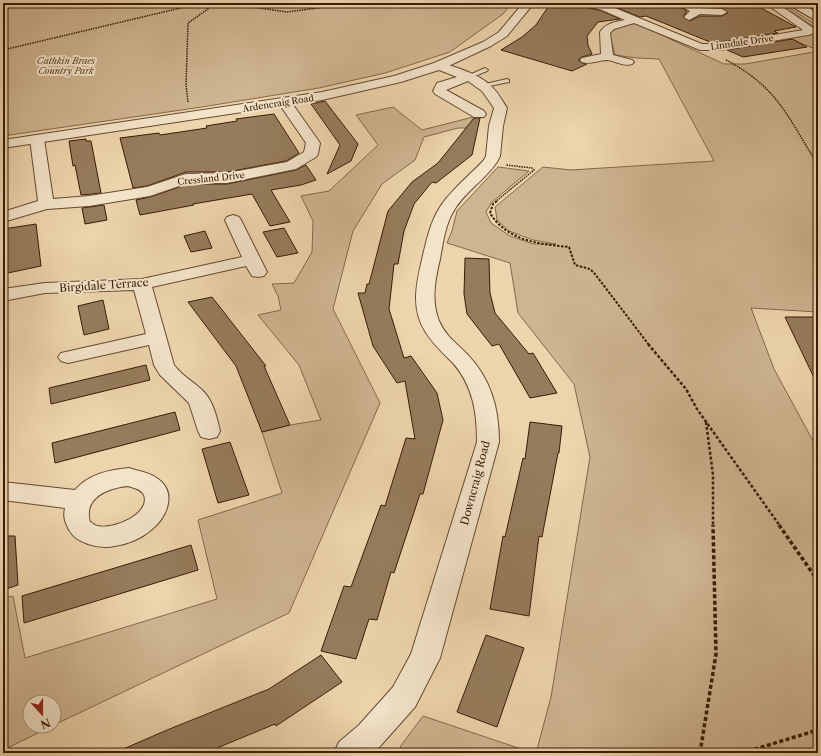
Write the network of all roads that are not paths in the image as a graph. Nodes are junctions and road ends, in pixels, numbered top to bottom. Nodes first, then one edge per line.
1 (529, 3) edge
2 (587, 3) edge
3 (623, 3) edge
4 (679, 3) edge
5 (770, 3) edge
6 (791, 3) edge
7 (805, 3) edge
8 (606, 8) junction
9 (818, 10) edge
10 (698, 11) junction
11 (722, 12) dead end
12 (689, 17) dead end
13 (818, 19) edge
14 (635, 20) junction
15 (607, 57) junction
16 (586, 60) dead end
17 (628, 62) dead end
18 (438, 66) junction
19 (479, 77) junction
20 (507, 81) dead end
21 (284, 102) junction
22 (479, 114) dead end
23 (37, 139) junction
24 (3, 144) edge
25 (46, 204) junction
26 (3, 216) edge
27 (233, 220) dead end
28 (142, 284) junction
29 (3, 295) edge
30 (157, 337) junction
31 (68, 357) dead end
32 (209, 430) dead end
33 (3, 491) edge
34 (80, 500) dead end
35 (350, 753) edge

1 - 18 street, Ardencraig Road
2 - 8 street, Linndale Drive
3 - 8 street
4 - 10 street
5 - 14 street, Linndale Drive
6 - 13 street
7 - 9 street
8 - 14 street, Linndale Drive
10 - 11 street
10 - 12 street
14 - 15 street
15 - 16 street
15 - 17 street
18 - 19 street
18 - 21 street, Ardencraig Road
19 - 20 lane
19 - 22 street
19 - 35 street, Downcraig Road
21 - 23 street, Ardencraig Road
21 - 25 street, Cressland Drive
23 - 24 street, Ardencraig Road
23 - 25 street
25 - 26 street, Cressland Drive
27 - 28 street, Birgidale Terrace
28 - 29 street, Birgidale Terrace
28 - 30 street
30 - 31 street
30 - 32 street
33 - 34 street

